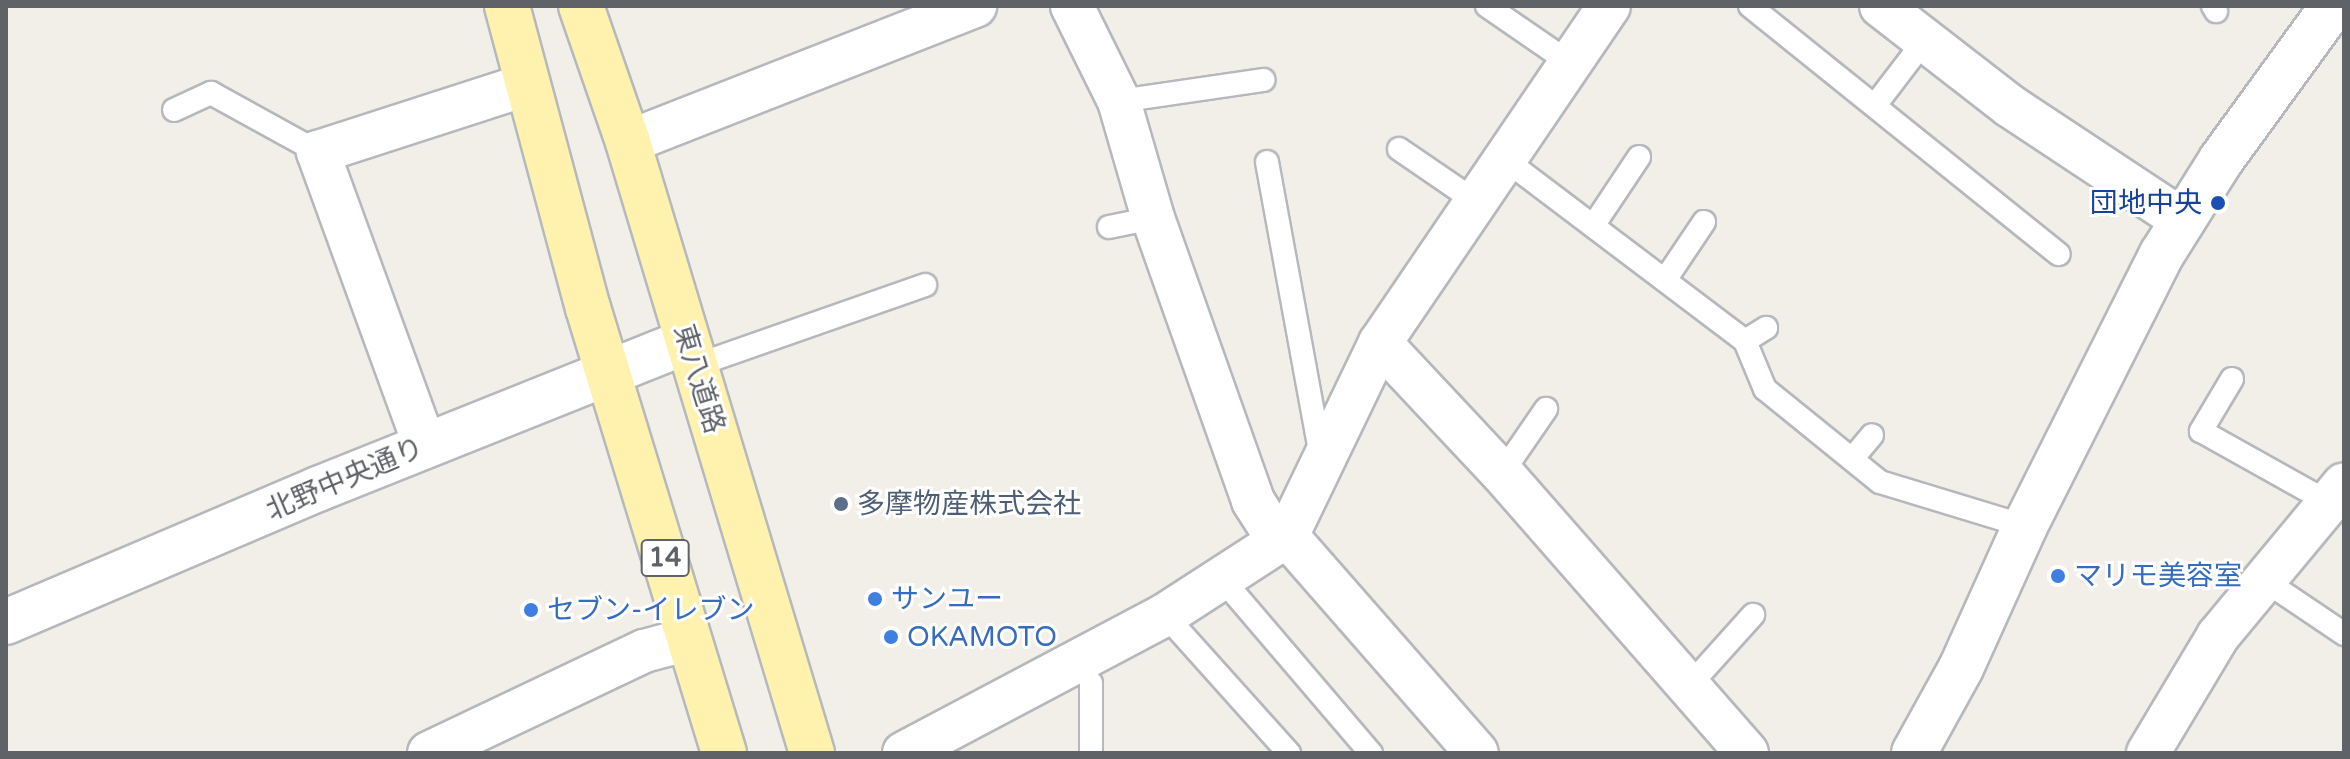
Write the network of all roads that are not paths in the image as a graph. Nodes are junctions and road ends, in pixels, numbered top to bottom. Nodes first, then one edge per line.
1 (507, 6) edge
2 (581, 6) edge
3 (975, 6) edge
4 (1072, 6) edge
5 (1487, 6) edge
6 (1609, 6) edge
7 (1750, 6) edge
8 (1881, 6) edge
9 (2333, 6) edge
10 (1925, 40) junction
11 (1570, 63) junction
12 (1263, 80) dead end
13 (528, 84) junction
14 (1119, 101) junction
15 (1876, 104) junction
16 (174, 110) dead end
17 (628, 142) junction
18 (1399, 149) dead end
19 (318, 152) junction
20 (1639, 157) dead end
21 (1503, 158) junction
22 (1267, 162) dead end
23 (1475, 201) junction
24 (1153, 218) junction
25 (2182, 220) junction
26 (1704, 222) dead end
27 (1593, 226) junction
28 (1109, 227) dead end
29 (2059, 254) dead end
30 (1665, 280) junction
31 (925, 285) dead end
32 (1766, 328) dead end
33 (1745, 341) junction
34 (1380, 343) junction
35 (690, 354) junction
36 (608, 371) junction
37 (2232, 379) dead end
38 (1546, 409) dead end
39 (1872, 435) dead end
40 (425, 446) junction
41 (1322, 459) junction
42 (1852, 459) junction
43 (1502, 473) junction
44 (2336, 493) edge
45 (2025, 526) junction
46 (1283, 538) junction
47 (1223, 580) junction
48 (2267, 582) junction
49 (1165, 615) junction
50 (1753, 615) dead end
51 (6, 622) edge
52 (2344, 634) edge
53 (689, 639) junction
54 (1091, 683) dead end
55 (1689, 686) junction
56 (1470, 751) edge
57 (429, 753) edge
58 (724, 753) edge
59 (812, 753) edge
60 (904, 753) edge
61 (1091, 753) edge
62 (1289, 753) edge
63 (1371, 753) edge
64 (1747, 753) edge
65 (1914, 753) edge
66 (2148, 753) edge

1 - 13 main road, 14
2 - 17 main road, 東八道路
3 - 17 street
4 - 14 street
5 - 11 lane
6 - 11 street
7 - 15 lane
8 - 10 street
9 - 25 street
10 - 15 lane
10 - 25 street
11 - 21 street
12 - 14 lane
13 - 19 street
13 - 36 main road, 14
14 - 24 street
15 - 29 lane
16 - 19 lane
17 - 35 main road, 東八道路
18 - 23 lane
19 - 40 street
20 - 27 lane
21 - 23 street
21 - 27 lane
22 - 41 lane
23 - 34 street
24 - 28 lane
24 - 46 street
25 - 45 street
26 - 30 lane
27 - 30 lane
30 - 33 lane
31 - 35 lane
32 - 33 lane
33 - 42 lane
34 - 41 street
34 - 43 street
35 - 36 street, 北野中央通り
35 - 59 main road, 東八道路
36 - 40 street, 北野中央通り
36 - 53 main road, 14
37 - 44 lane
38 - 43 lane
39 - 42 lane
40 - 51 street, 北野中央通り
41 - 46 street
42 - 45 lane
43 - 55 street
44 - 48 street
45 - 65 street
46 - 47 street
46 - 56 street
47 - 49 street
47 - 63 lane
48 - 52 lane
48 - 66 street
49 - 60 street
49 - 62 lane
50 - 55 lane
53 - 57 street
53 - 58 main road, 14
54 - 61 lane
55 - 64 street

